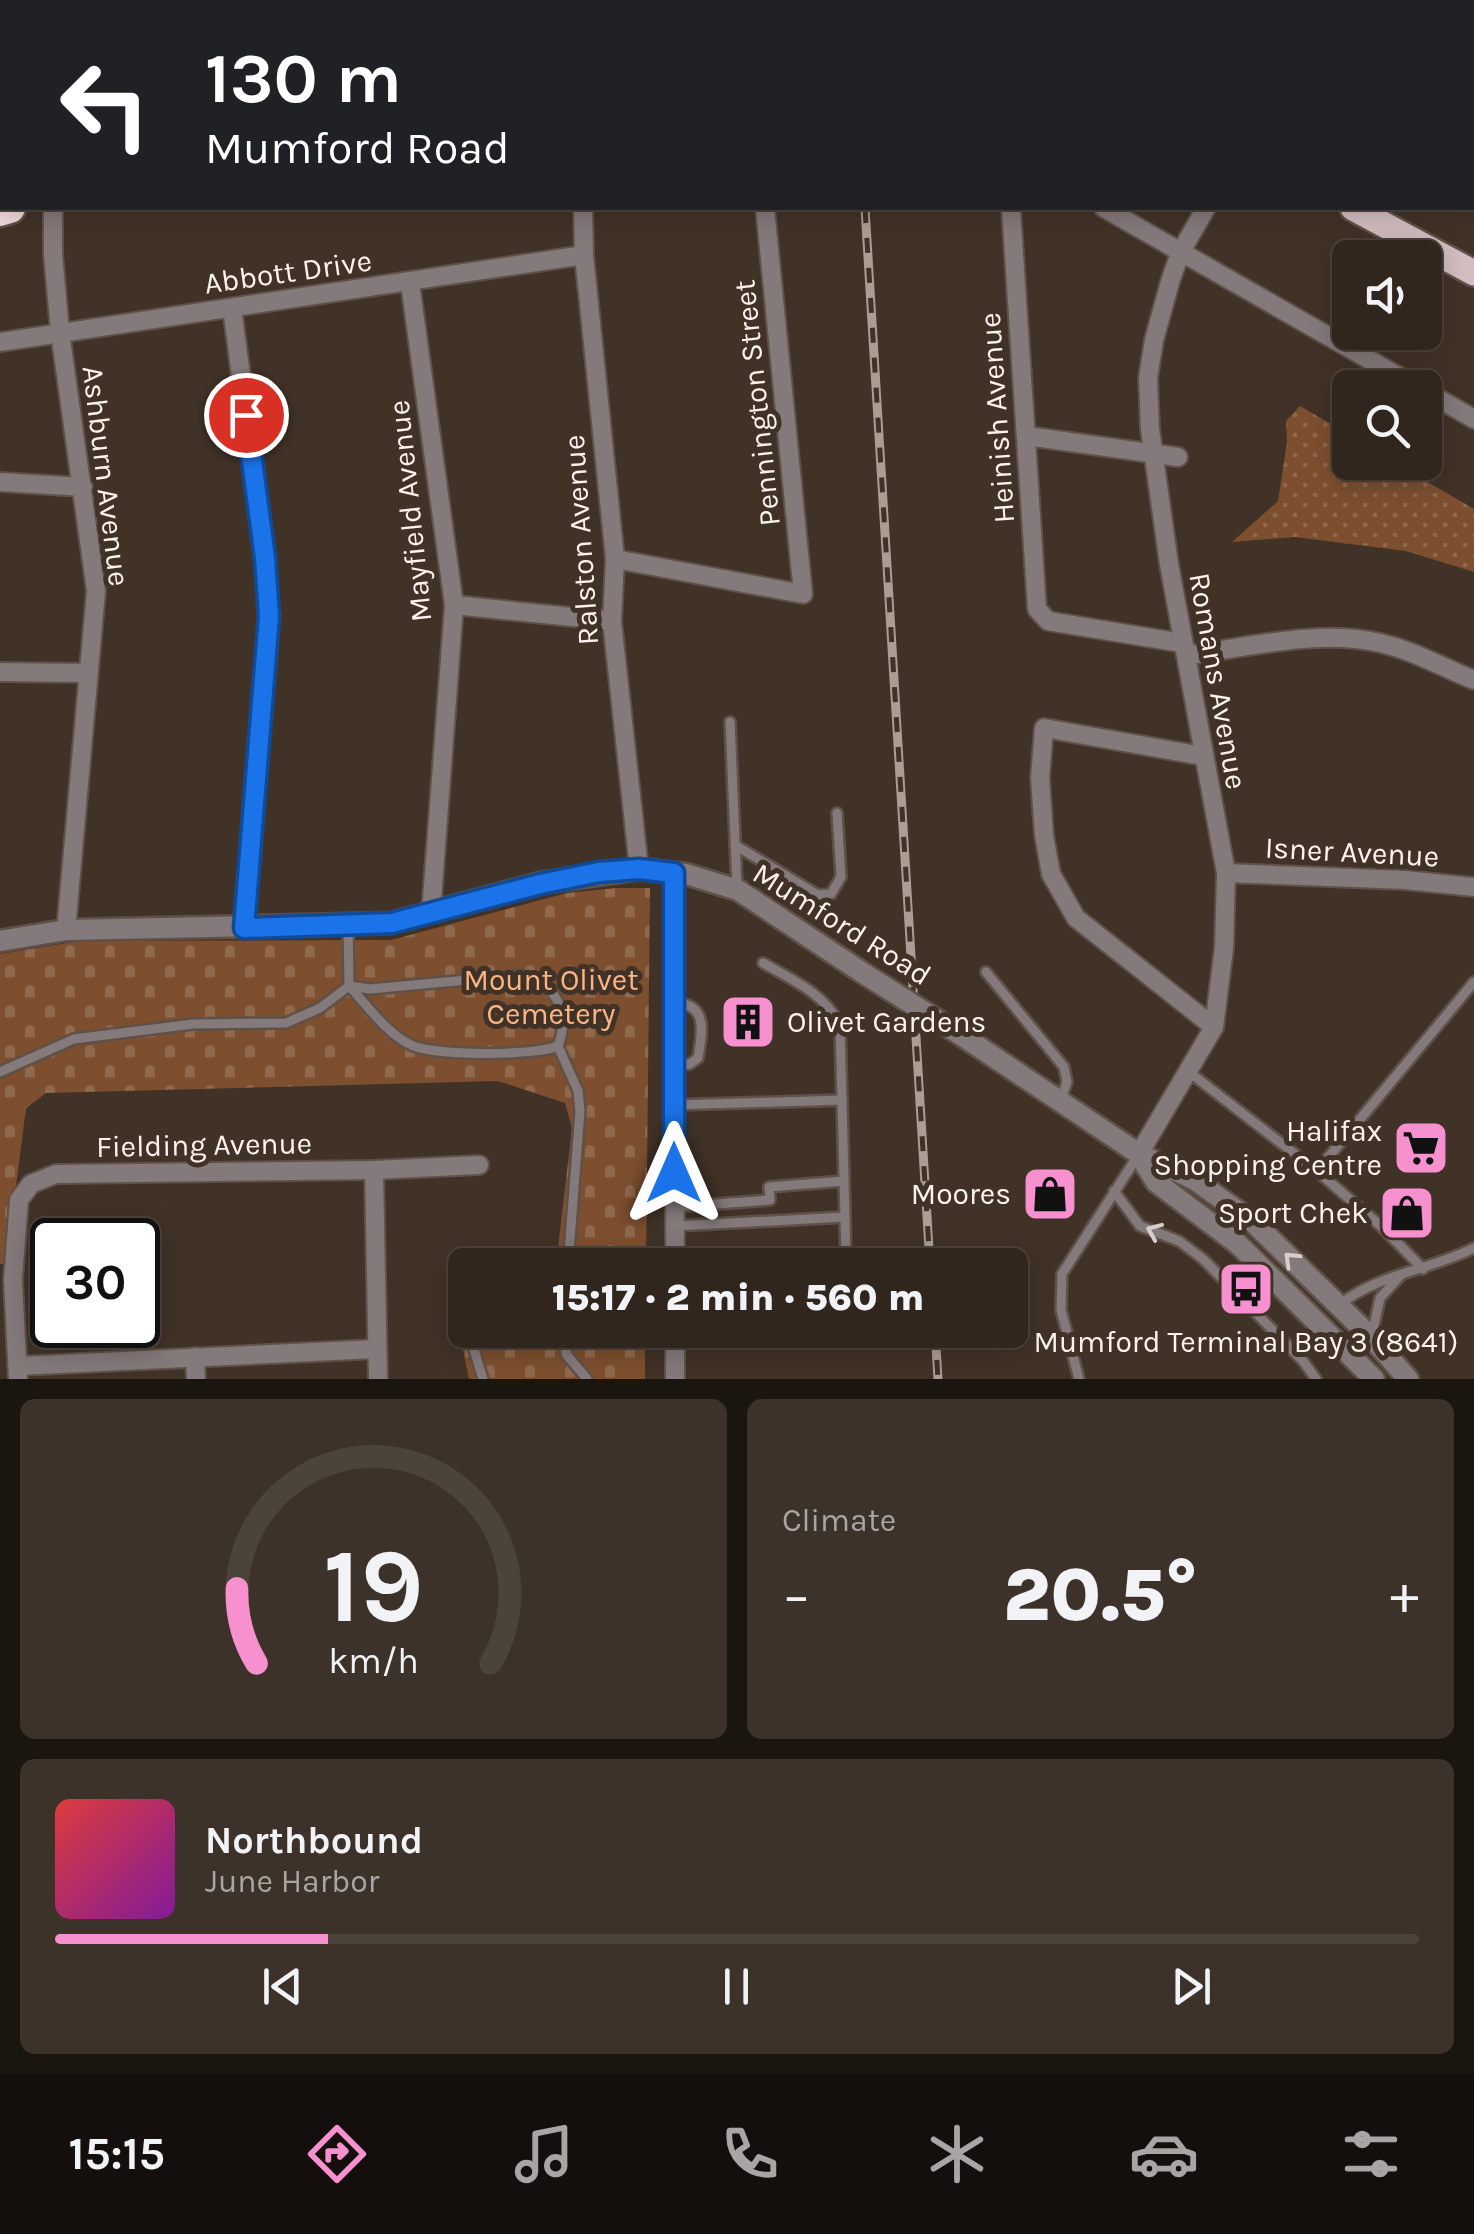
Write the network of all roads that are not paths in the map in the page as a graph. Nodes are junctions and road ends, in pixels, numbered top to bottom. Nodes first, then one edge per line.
1 (53, 210) edge
2 (583, 210) edge
3 (765, 210) edge
4 (1011, 210) edge
5 (1107, 210) edge
6 (1205, 210) edge
7 (1357, 210) edge
8 (1180, 252) junction
9 (584, 255) junction
10 (1474, 273) edge
11 (410, 283) junction
12 (232, 308) junction
13 (60, 332) junction
14 (0, 342) edge
15 (1386, 370) edge
16 (1442, 401) edge
17 (1474, 419) edge
18 (1027, 436) junction
19 (1156, 456) junction
20 (1178, 458) dead end
21 (0, 482) edge
22 (82, 487) junction
23 (615, 559) junction
24 (454, 605) junction
25 (612, 621) junction
26 (1185, 649) junction
27 (0, 672) edge
28 (88, 673) junction
29 (1474, 680) edge
30 (730, 722) dead end
31 (1202, 756) junction
32 (837, 813) dead end
33 (735, 844) junction
34 (639, 869) junction
35 (674, 873) junction
36 (1226, 874) junction
37 (1474, 887) edge
38 (738, 890) junction
39 (430, 913) junction
40 (348, 926) junction
41 (244, 928) junction
42 (66, 930) junction
43 (0, 940) edge
44 (763, 963) dead end
45 (986, 972) dead end
46 (1474, 982) edge
47 (349, 986) junction
48 (674, 1003) junction
49 (1214, 1027) junction
50 (558, 1046) junction
51 (674, 1066) junction
52 (0, 1072) edge
53 (1189, 1072) junction
54 (842, 1100) junction
55 (1060, 1102) junction
56 (674, 1104) junction
57 (1139, 1154) junction
58 (480, 1166) dead end
59 (374, 1170) junction
60 (1316, 1171) junction
61 (844, 1180) junction
62 (1114, 1191) junction
63 (674, 1207) junction
64 (846, 1217) junction
65 (675, 1226) junction
66 (569, 1248) edge
67 (675, 1248) edge
68 (846, 1248) edge
69 (1474, 1248) edge
70 (1424, 1269) junction
71 (1402, 1275) junction
72 (6, 1279) edge
73 (1339, 1306) junction
74 (1372, 1338) junction
75 (474, 1348) edge
76 (566, 1348) edge
77 (675, 1348) edge
78 (377, 1349) junction
79 (195, 1356) junction
80 (18, 1373) edge
81 (196, 1379) edge
82 (378, 1379) edge
83 (483, 1379) edge
84 (586, 1379) edge
85 (675, 1379) edge
86 (1079, 1379) edge
87 (1316, 1379) edge
88 (1374, 1379) edge
89 (1408, 1379) edge

1 - 13 street, Ashburn Avenue
2 - 9 street, Ralston Avenue
3 - 23 street, Pennington Street
4 - 18 street, Heinish Avenue
5 - 8 street
6 - 8 street, Romans Avenue
7 - 10 main road
8 - 15 street
8 - 19 street, Romans Avenue
9 - 11 street, Abbott Drive
9 - 23 street, Ralston Avenue
11 - 12 street, Abbott Drive
11 - 24 street, Mayfield Avenue
12 - 13 street, Abbott Drive
12 - 41 street
13 - 14 street, Abbott Drive
13 - 22 street, Ashburn Avenue
16 - 17 street
18 - 19 street
18 - 26 street, Heinish Avenue
19 - 20 street
19 - 26 street, Romans Avenue
21 - 22 street
22 - 28 street, Ashburn Avenue
23 - 25 street, Ralston Avenue
24 - 25 street
24 - 39 street, Mayfield Avenue
25 - 34 street, Ralston Avenue
26 - 29 street
26 - 31 street, Romans Avenue
27 - 28 street
28 - 42 street, Ashburn Avenue
30 - 33 lane
31 - 36 street, Romans Avenue
31 - 49 street
32 - 33 lane
33 - 38 lane
34 - 35 street, Mumford Road
34 - 39 street, Mumford Road
35 - 38 street, Mumford Road
35 - 48 street
36 - 37 street, Isner Avenue
36 - 49 street, Romans Avenue
38 - 55 street, Mumford Road, bridge
39 - 40 street, Mumford Road
40 - 41 street, Mumford Road
40 - 47 lane
41 - 42 street, Mumford Road
42 - 43 street, Mumford Road
44 - 54 lane
45 - 55 lane
46 - 60 lane
47 - 50 lane
47 - 50 lane
47 - 52 lane
48 - 51 street
48 - 51 lane
49 - 53 street, Romans Avenue
50 - 66 lane
51 - 56 street
53 - 57 street, Romans Avenue
53 - 60 lane
54 - 56 lane
54 - 61 lane
55 - 57 street, Mumford Road
56 - 63 street
57 - 62 lane
73 -> 57 street, Mumford Road
57 - 88 street, Mumford Road
58 - 59 street, Fielding Avenue
59 - 72 street, Fielding Avenue
59 - 78 street
60 - 70 lane
61 - 63 lane
61 - 64 lane
62 - 86 lane
87 -> 62 lane
63 - 65 street
64 - 65 lane
64 - 68 lane
65 - 67 street
69 - 70 lane
70 - 71 lane
71 - 73 lane
71 - 74 lane
72 - 80 street
73 - 74 street, Mumford Road
74 - 89 street, Mumford Road
75 - 83 lane
76 - 84 lane
77 - 85 street
78 - 79 street
78 - 82 street
79 - 80 street
79 - 81 street

